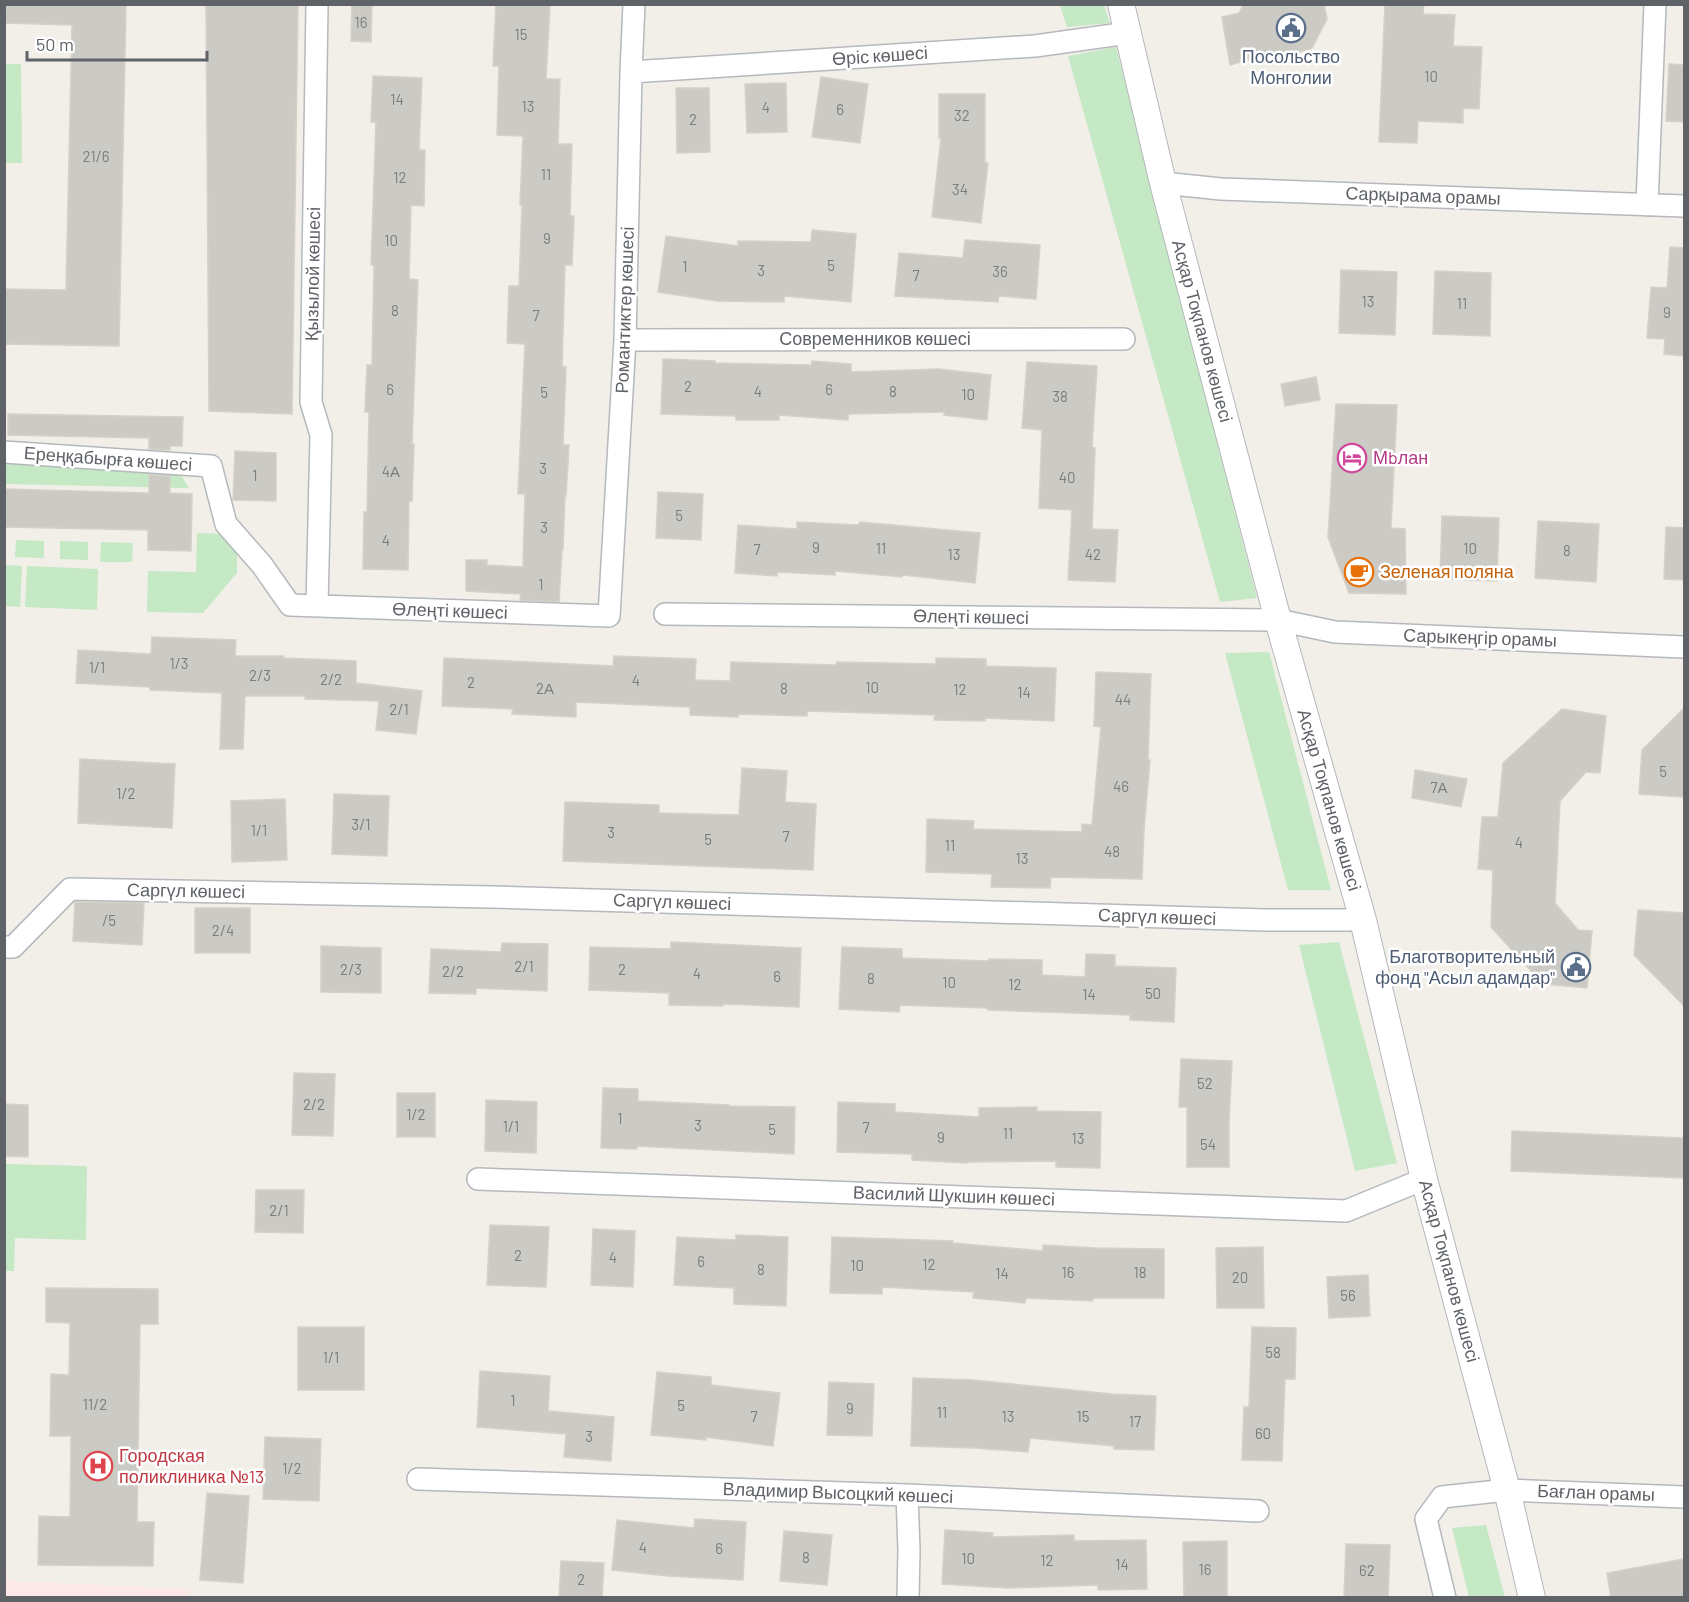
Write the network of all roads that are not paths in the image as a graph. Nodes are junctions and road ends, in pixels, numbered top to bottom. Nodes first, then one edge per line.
1 (317, 4) edge
2 (634, 4) edge
3 (1121, 4) edge
4 (1655, 4) edge
5 (1128, 33) junction
6 (631, 72) junction
7 (1163, 183) junction
8 (1647, 205) junction
9 (1684, 206) edge
10 (1124, 339) dead end
11 (625, 340) junction
12 (4, 452) edge
13 (290, 605) joint
14 (317, 606) junction
15 (665, 614) dead end
16 (609, 616) joint
17 (1278, 620) junction
18 (1684, 647) edge
19 (1363, 920) junction
20 (4, 947) edge
21 (478, 1179) dead end
22 (1424, 1179) junction
23 (418, 1479) dead end
24 (1507, 1490) junction
25 (907, 1495) junction
26 (1684, 1497) edge
27 (1258, 1510) dead end
28 (908, 1598) edge
29 (1445, 1598) edge
30 (1532, 1598) edge

1 - 14 street, Қызылой көшесі
2 - 6 street, Романтиктер көшесі
3 - 5 street, Асқар Тоқпанов көшесі
4 - 8 street
5 - 6 street, Өріс көшесі
5 - 7 street, Асқар Тоқпанов көшесі
6 - 11 street, Романтиктер көшесі
7 - 8 street, Сарқырама орамы
7 - 17 street, Асқар Тоқпанов көшесі
8 - 9 street, Сарқырама орамы
10 - 11 street, Современников көшесі
11 - 16 street, Романтиктер көшесі
12 - 13 street, Ереңқабырға көшесі
13 - 14 street, Өлеңті көшесі
14 - 16 street, Өлеңті көшесі
15 - 17 street, Өлеңті көшесі
17 - 18 street, Сарыкеңгір орамы
17 - 19 street, Асқар Тоқпанов көшесі
19 - 20 street, Саргүл көшесі
19 - 22 street, Асқар Тоқпанов көшесі
21 - 22 street, Василий Шукшин көшесі
22 - 24 street, Асқар Тоқпанов көшесі
23 - 25 street, Владимир Высоцкий көшесі
24 - 26 street, Бағлан орамы
24 - 29 street, Бағлан орамы
24 - 30 street, Асқар Тоқпанов көшесі
25 - 27 street, Владимир Высоцкий көшесі
25 - 28 street

